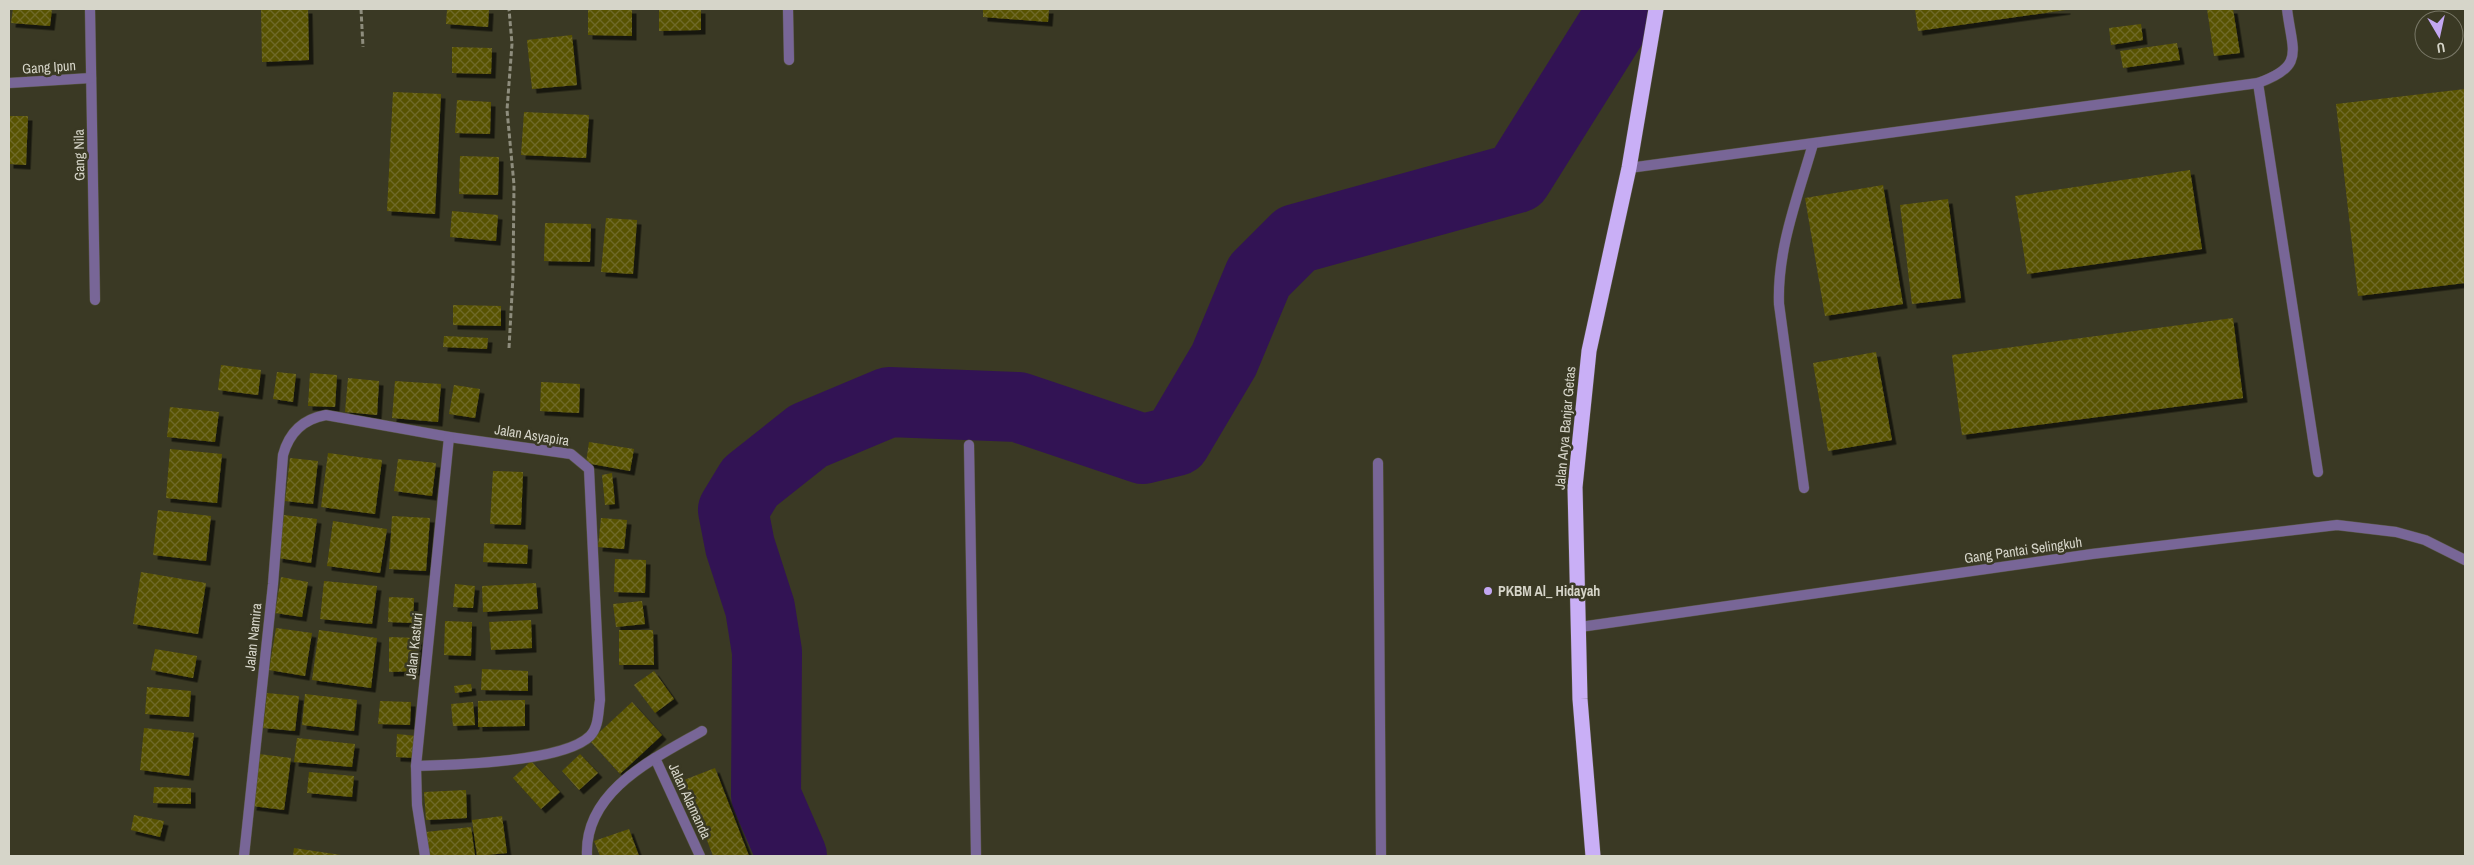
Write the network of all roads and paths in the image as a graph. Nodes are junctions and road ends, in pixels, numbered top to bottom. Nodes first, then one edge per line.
1 (90, 9) edge
2 (361, 9) edge
3 (510, 9) edge
4 (788, 9) edge
5 (1656, 9) edge
6 (2287, 9) edge
7 (364, 47) dead end
8 (789, 60) dead end
9 (91, 78) junction
10 (2258, 82) junction
11 (9, 83) edge
12 (1813, 144) junction
13 (1630, 168) junction
14 (95, 300) dead end
15 (509, 348) dead end
16 (300, 425) joint
17 (448, 437) junction
18 (969, 445) dead end
19 (1378, 463) dead end
20 (2318, 472) dead end
21 (1804, 488) dead end
22 (2465, 560) edge
23 (1580, 627) junction
24 (702, 731) dead end
25 (655, 758) junction
26 (416, 766) junction
27 (244, 856) edge
28 (425, 856) edge
29 (588, 856) edge
30 (700, 856) edge
31 (976, 856) edge
32 (1381, 856) edge
33 (1593, 856) edge

1 - 9 street, Gang Nila
2 - 7 path
3 - 15 path
4 - 8 street
5 - 13 highway, Jalan Arya Banjar Getas
6 - 10 street
9 - 11 street, Gang Ipun
9 - 14 street, Gang Nila
10 - 12 street
10 - 20 street
12 - 13 street
12 - 21 street
13 - 23 highway, Jalan Arya Banjar Getas
16 - 17 street, Jalan Asyapira
16 - 27 street, Jalan Namira
17 - 26 street, Jalan Kasturi
17 - 26 street, Jalan Asyapira
18 - 31 street
19 - 32 street
22 - 23 street, Gang Pantai Selingkuh
23 - 33 highway, Jalan Arya Banjar Getas
24 - 25 street
25 - 29 street
25 - 30 street, Jalan Alamanda
26 - 28 street, Jalan Kasturi

